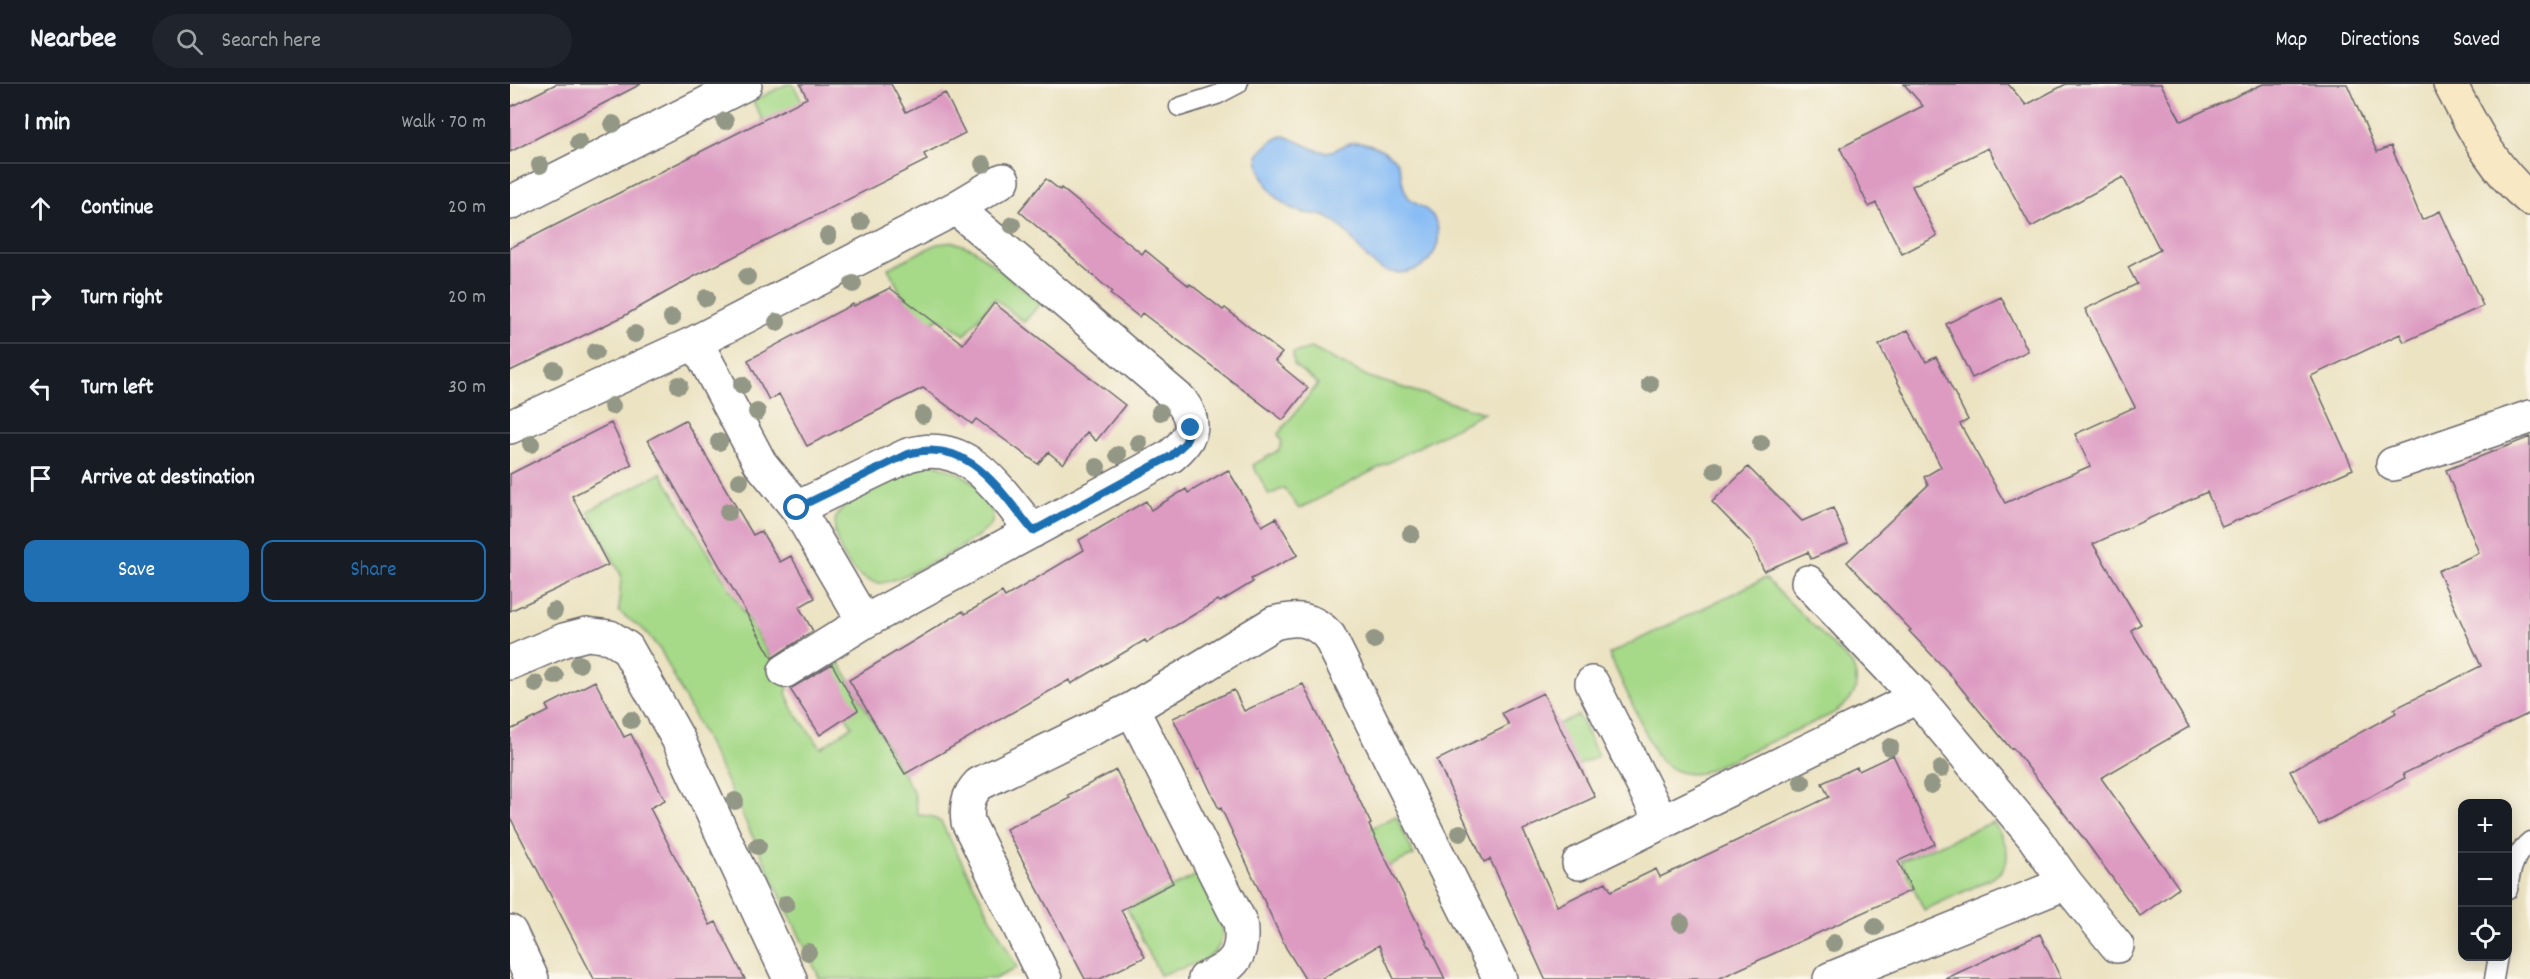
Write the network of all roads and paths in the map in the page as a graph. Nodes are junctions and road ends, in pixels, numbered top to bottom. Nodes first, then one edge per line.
1 (746, 84) edge
2 (1238, 84) edge
3 (2450, 84) edge
4 (1179, 107) dead end
5 (1003, 180) dead end
6 (2530, 199) edge
7 (510, 203) edge
8 (956, 208) junction
9 (696, 342) junction
10 (2530, 417) edge
11 (510, 427) edge
12 (2393, 464) dead end
13 (797, 508) junction
14 (1033, 531) junction
15 (1808, 582) dead end
16 (864, 622) junction
17 (510, 663) edge
18 (785, 671) dead end
19 (1592, 683) dead end
20 (1917, 697) junction
21 (1132, 709) junction
22 (1661, 821) junction
23 (2530, 841) edge
24 (1579, 863) dead end
25 (2512, 869) edge
26 (2066, 883) junction
27 (510, 933) edge
28 (2117, 946) dead end
29 (2497, 961) edge
30 (532, 979) edge
31 (790, 979) edge
32 (1045, 979) edge
33 (1205, 979) edge
34 (1500, 979) edge
35 (1830, 979) edge
36 (2494, 979) edge

1 - 7 street
2 - 4 lane
3 - 6 street
5 - 8 street
8 - 9 street
8 - 14 street
9 - 11 street
9 - 13 street
10 - 12 street
13 - 14 street
13 - 16 street
14 - 16 street
15 - 20 street
16 - 18 street
17 - 31 street
19 - 22 street
20 - 22 street
20 - 26 street
21 - 32 street
21 - 33 street
21 - 34 street
22 - 24 street
23 - 25 lane
26 - 28 street
26 - 35 street
27 - 30 street
29 - 36 lane

